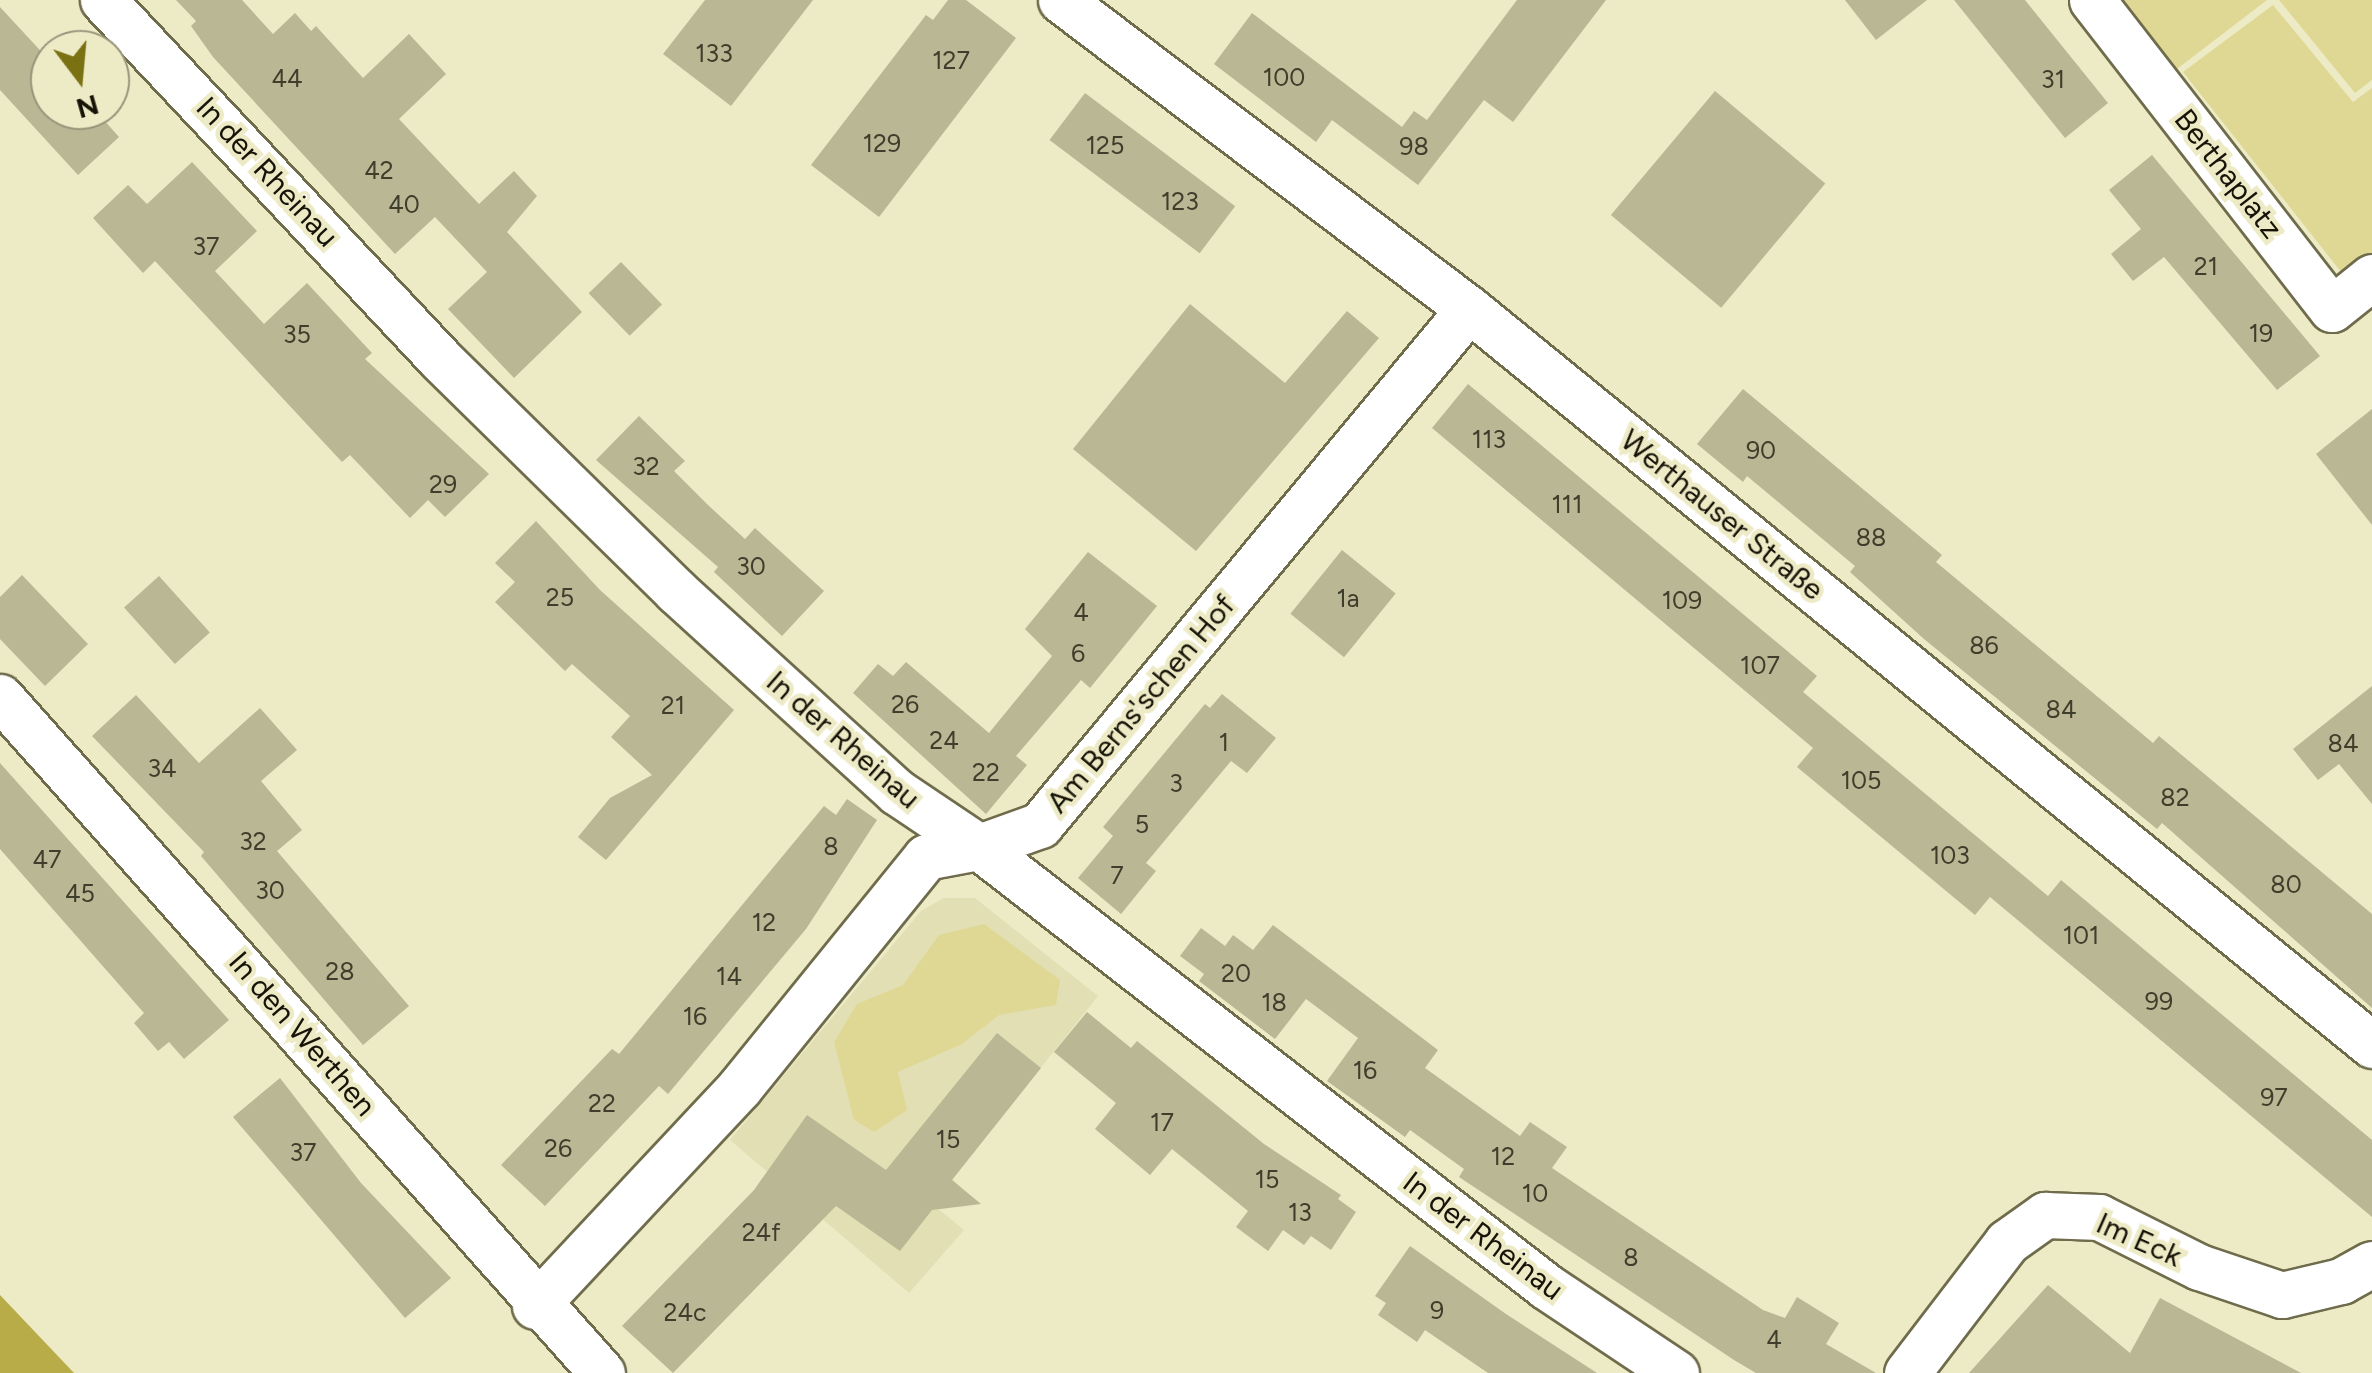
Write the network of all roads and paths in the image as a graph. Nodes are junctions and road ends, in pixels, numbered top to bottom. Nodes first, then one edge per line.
1 (103, 0) edge
2 (1061, 0) edge
3 (2092, 0) edge
4 (2372, 276) edge
5 (1469, 309) junction
6 (0, 697) edge
7 (979, 847) junction
8 (2372, 1045) edge
9 (2372, 1264) edge
10 (535, 1306) junction
11 (602, 1373) edge
12 (1676, 1373) edge
13 (1908, 1373) edge

1 - 7 street, In der Rheinau
2 - 5 street, Werthauser Straße
3 - 4 street, Berthaplatz
5 - 7 street, Am Berns'schen Hof
5 - 8 street, Werthauser Straße
6 - 10 street, In den Werthen
7 - 10 street, Am Berns'schen Hof
7 - 12 street, In der Rheinau
9 - 13 street, Im Eck
10 - 11 street, In den Werthen

